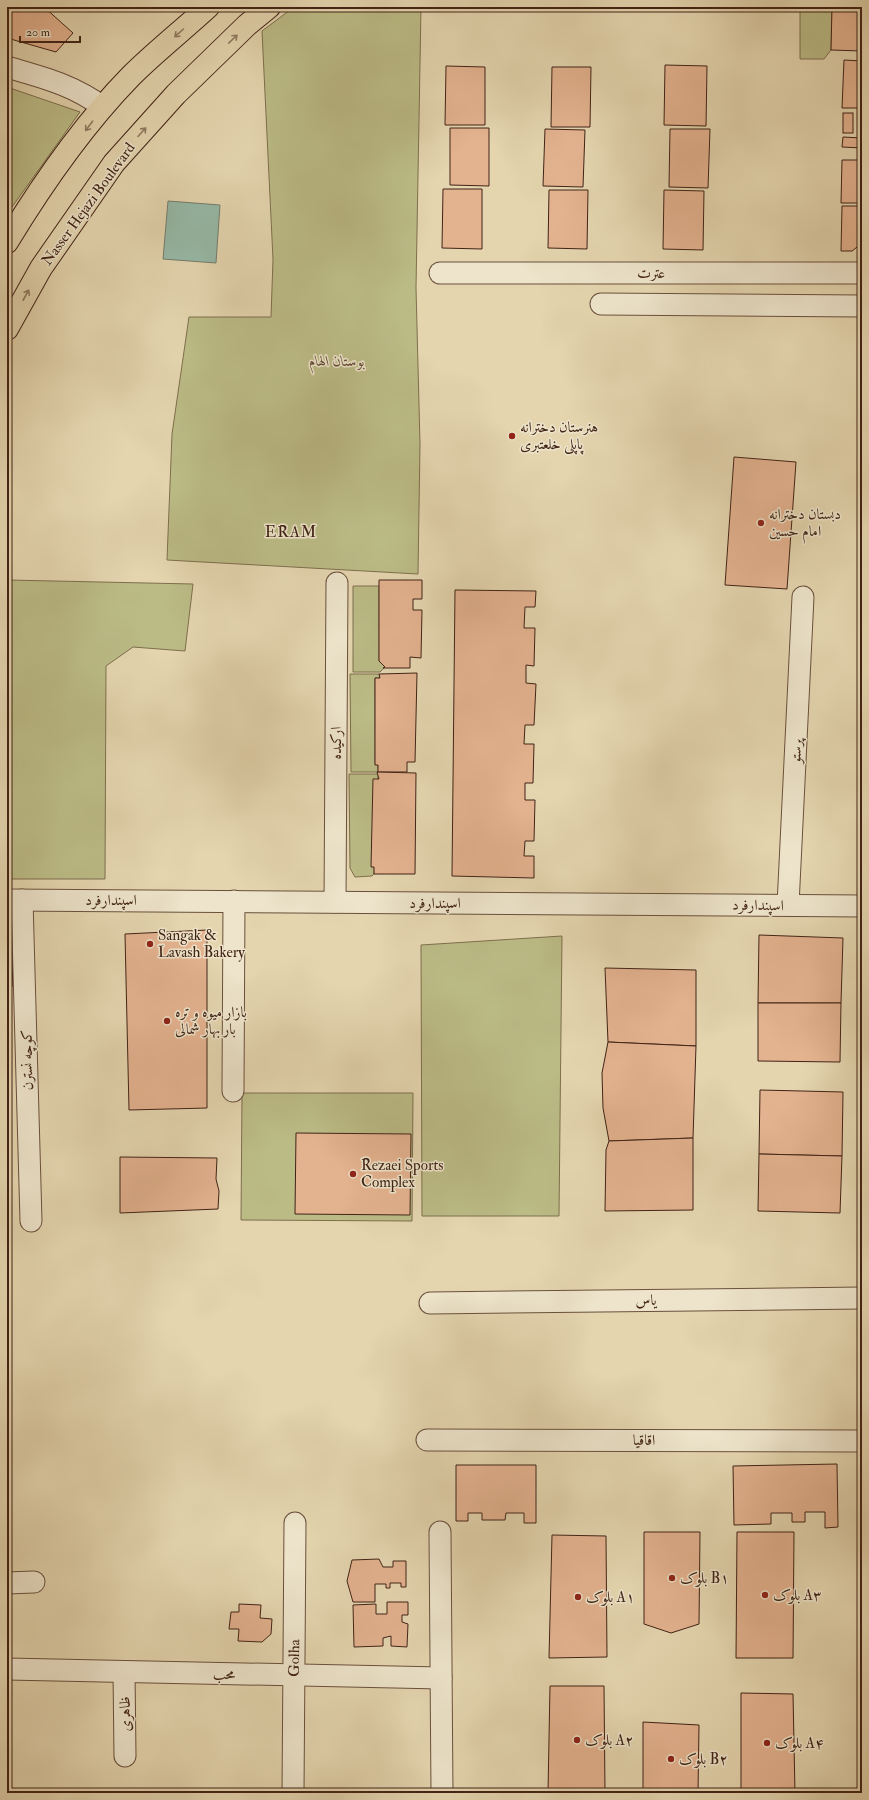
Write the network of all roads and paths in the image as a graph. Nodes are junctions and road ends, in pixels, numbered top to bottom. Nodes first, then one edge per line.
1 (208, 7) edge
2 (269, 7) edge
3 (7, 67) edge
4 (103, 107) junction
5 (7, 242) edge
6 (440, 273) dead end
7 (862, 273) edge
8 (601, 304) dead end
9 (862, 306) edge
10 (7, 329) edge
11 (337, 583) dead end
12 (803, 597) dead end
13 (15, 900) edge
14 (234, 901) junction
15 (335, 902) junction
16 (788, 905) junction
17 (862, 906) edge
18 (233, 1091) dead end
19 (31, 1221) dead end
20 (862, 1298) edge
21 (430, 1303) dead end
22 (427, 1440) dead end
23 (862, 1441) edge
24 (295, 1523) dead end
25 (440, 1532) dead end
26 (34, 1582) dead end
27 (7, 1583) edge
28 (7, 1669) edge
29 (124, 1672) junction
30 (294, 1676) junction
31 (441, 1678) junction
32 (125, 1756) dead end
33 (292, 1793) edge
34 (442, 1793) edge

1 -> 4 main road
10 -> 2 main road, Nasser Hejazi Boulevard
3 - 4 street
4 -> 5 main road
6 - 7 street, عترت
8 - 9 street
11 - 15 street, ارکیده
12 - 16 street, پرستو
13 - 14 street, اسپندارفرد
13 - 19 street, کوچه نسترن
14 - 15 street, اسپندارفرد
14 - 18 street
15 - 16 street, اسپندارفرد
16 - 17 street, اسپندارفرد
20 - 21 street, یاس
22 - 23 street, اقاقیا
24 - 30 street, Golha
25 - 31 street
26 - 27 street
28 - 29 street, محب
29 - 30 street, محب
29 - 32 street, ظاهری
30 - 31 street, محب
30 - 33 street, Golha
31 - 34 street

